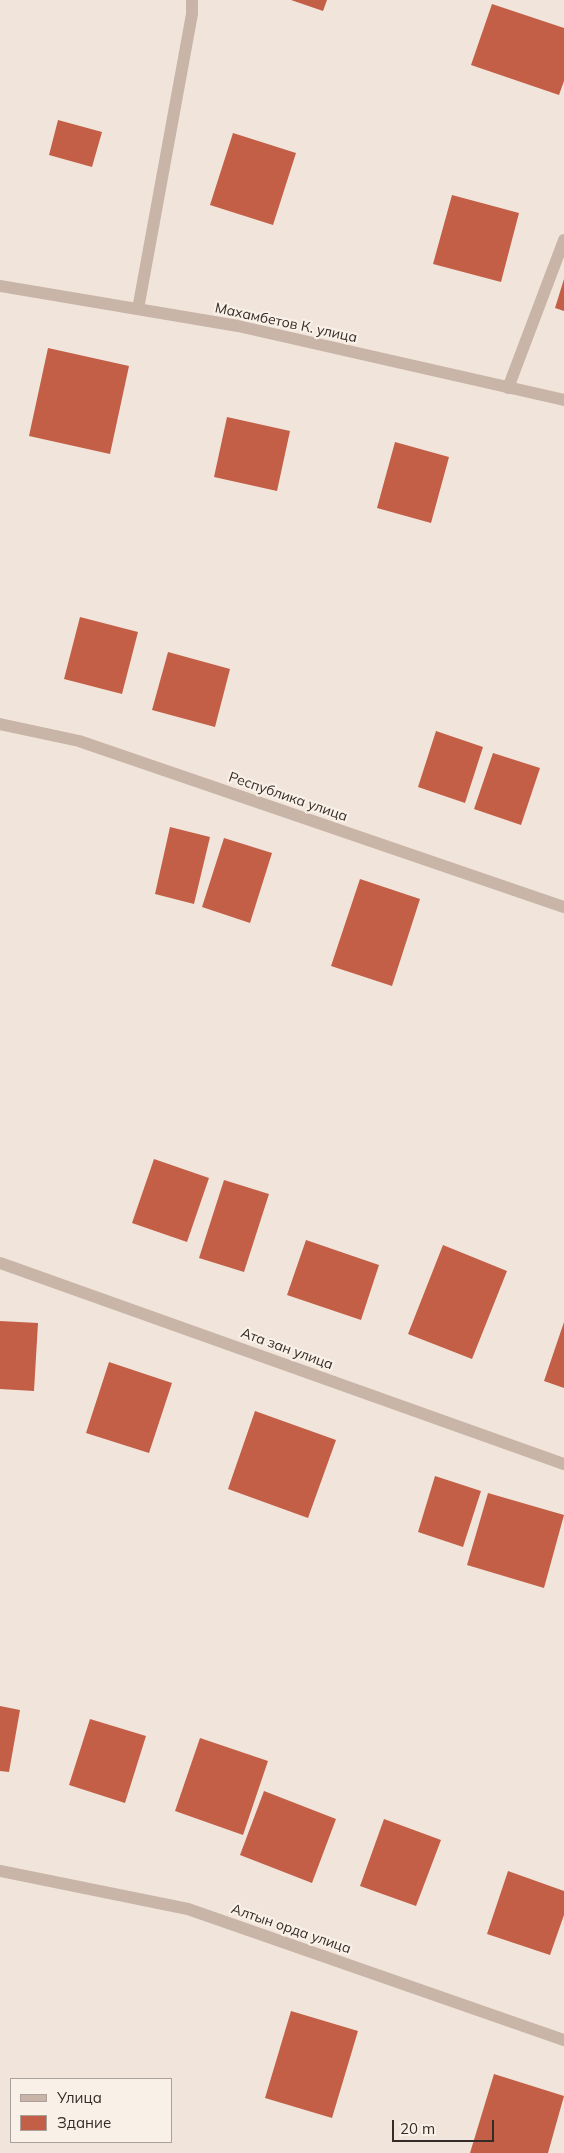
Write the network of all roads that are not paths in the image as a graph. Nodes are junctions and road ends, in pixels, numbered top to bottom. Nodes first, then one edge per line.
1 (192, 0) edge
2 (564, 240) edge
3 (0, 286) edge
4 (138, 309) junction
5 (508, 388) junction
6 (564, 400) edge
7 (0, 724) edge
8 (564, 907) edge
9 (0, 1263) edge
10 (564, 1464) edge
11 (0, 1871) edge
12 (564, 2040) edge

1 - 4 street
2 - 5 street
3 - 4 street, Махамбетов К. улица
4 - 5 street, Махамбетов К. улица
5 - 6 street, Махамбетов К. улица
7 - 8 street, Республика улица
9 - 10 street, Ата зан улица
11 - 12 street, Алтын орда улица

